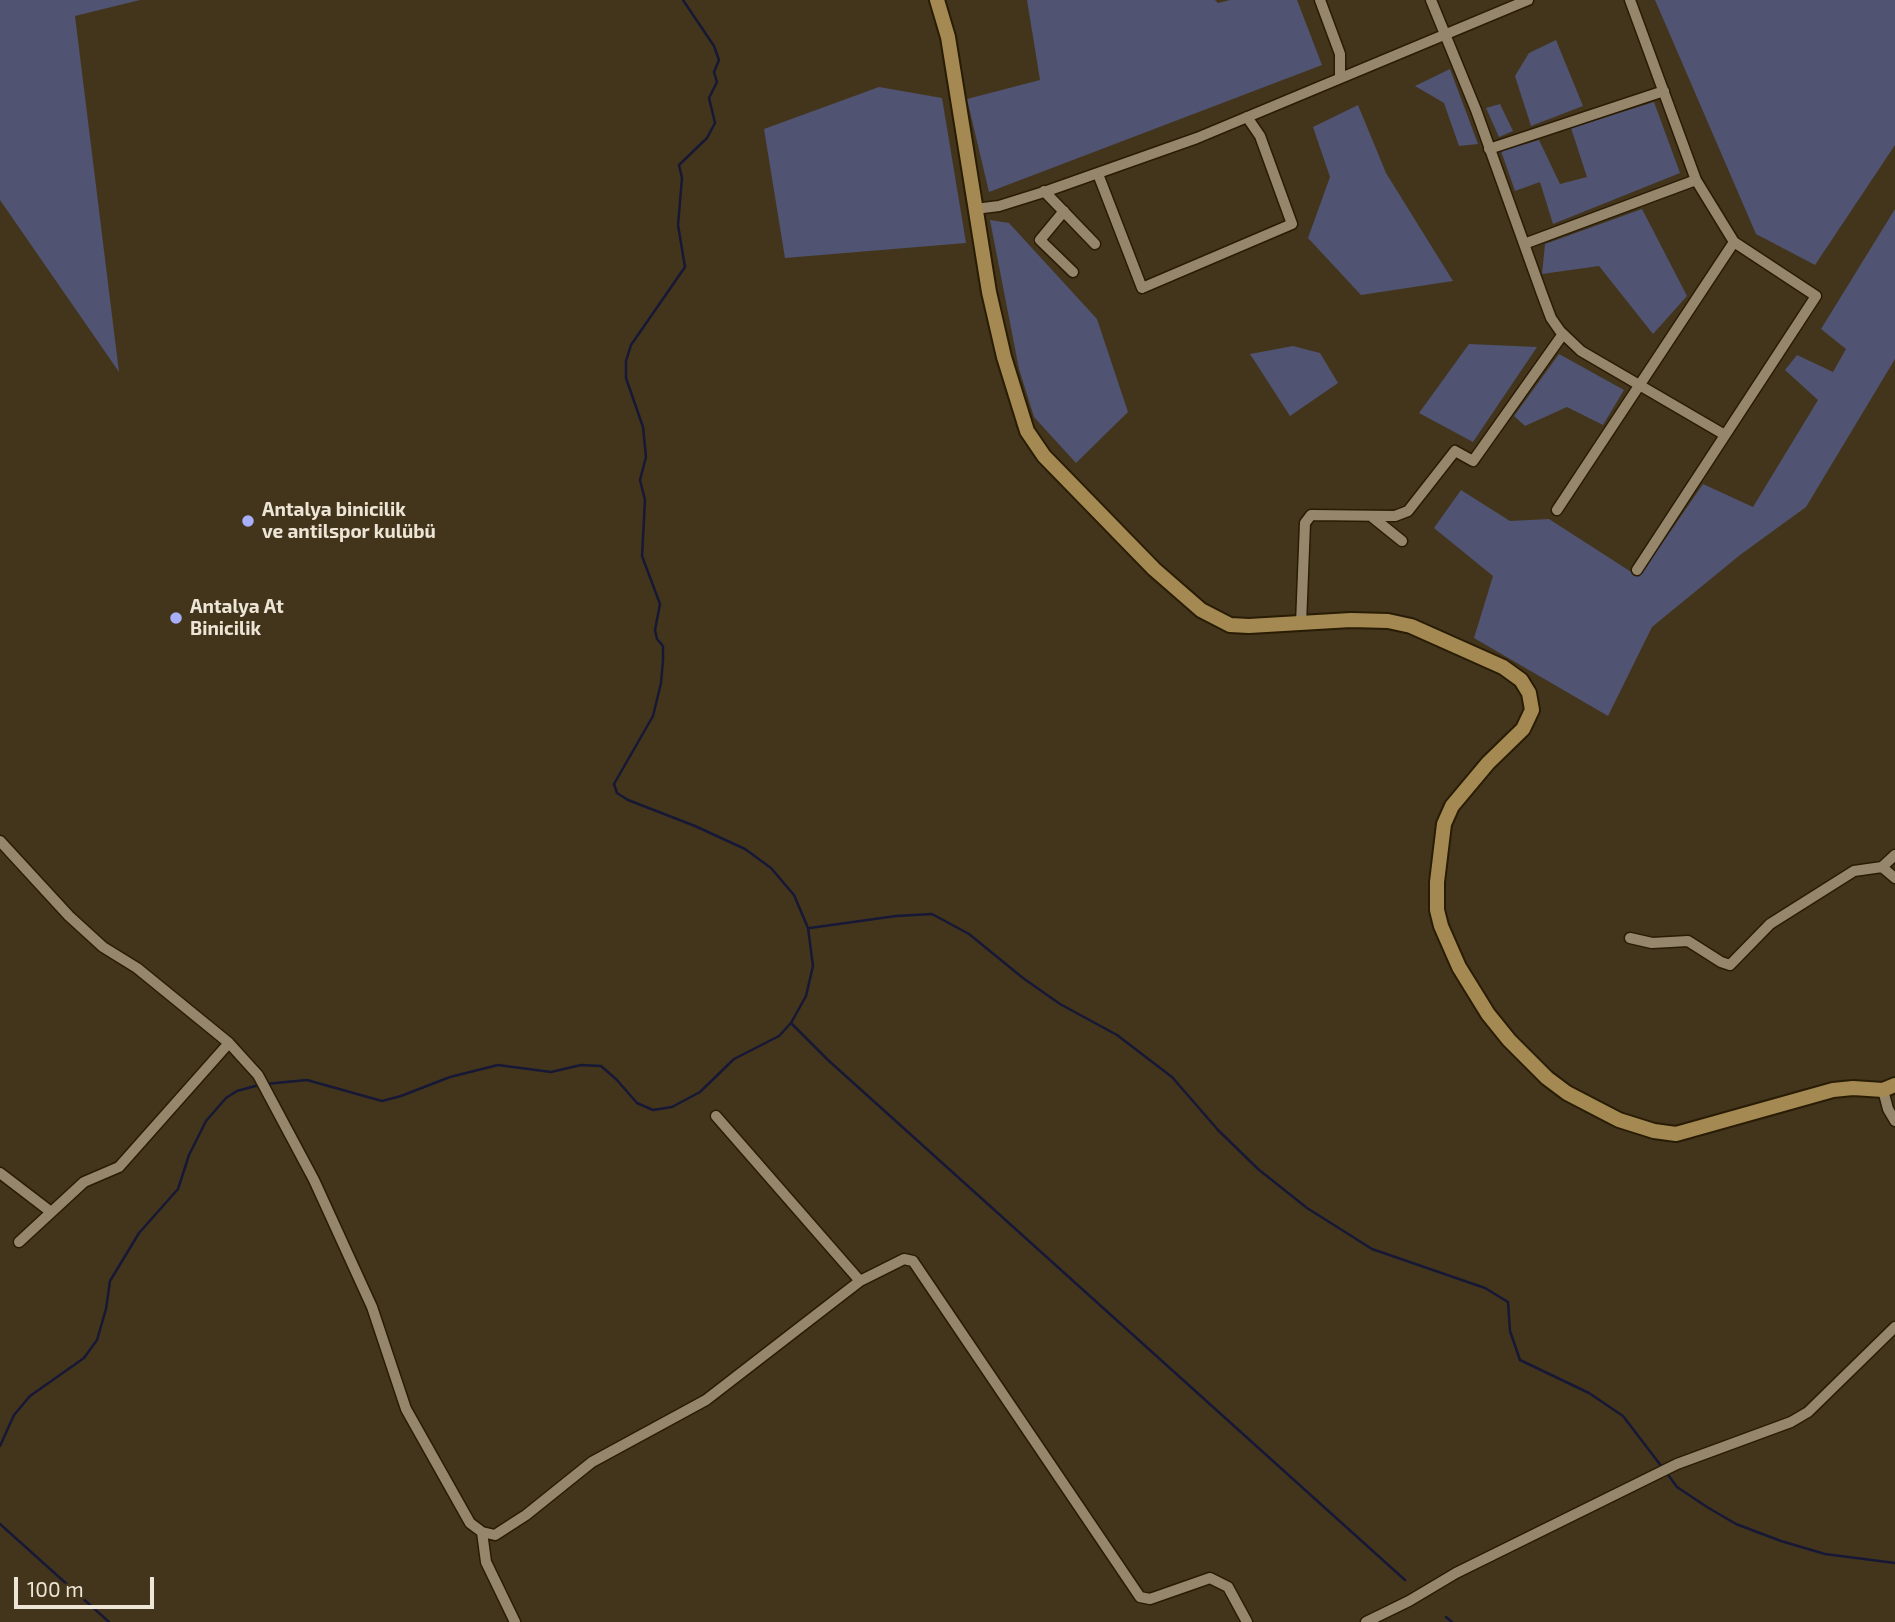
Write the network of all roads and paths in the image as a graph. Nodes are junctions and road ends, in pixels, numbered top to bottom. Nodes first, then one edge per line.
1 (937, 0) edge
2 (1320, 0) edge
3 (1431, 0) edge
4 (1528, 0) edge
5 (1630, 0) edge
6 (1444, 35) junction
7 (1340, 78) junction
8 (1664, 91) junction
9 (1247, 117) junction
10 (1489, 149) junction
11 (1098, 174) junction
12 (1696, 180) junction
13 (1044, 191) junction
14 (975, 209) junction
15 (1063, 211) junction
16 (1734, 242) junction
17 (1095, 244) dead end
18 (1524, 244) junction
19 (1073, 272) dead end
20 (1563, 334) junction
21 (1640, 387) junction
22 (1725, 435) junction
23 (1557, 510) dead end
24 (1370, 515) junction
25 (1402, 541) dead end
26 (1637, 570) dead end
27 (1301, 624) junction
28 (0, 841) edge
29 (1895, 855) edge
30 (1882, 867) junction
31 (1895, 878) edge
32 (1630, 938) dead end
33 (229, 1043) junction
34 (1889, 1088) edge
35 (716, 1116) dead end
36 (1895, 1121) edge
37 (0, 1173) edge
38 (51, 1212) junction
39 (19, 1242) dead end
40 (860, 1282) junction
41 (1895, 1327) edge
42 (482, 1531) junction
43 (515, 1622) edge
44 (1247, 1622) edge
45 (1366, 1622) edge

1 - 14 street
2 - 7 street
3 - 6 street
4 - 6 street
5 - 8 street
6 - 7 street
6 - 10 street
7 - 9 street
8 - 10 street
8 - 12 street
9 - 11 street
9 - 11 street
10 - 18 street
11 - 13 street
12 - 16 street
12 - 18 street
13 - 14 street
13 - 15 street
14 - 27 street
15 - 17 street
15 - 19 street
16 - 21 street
16 - 22 street
18 - 20 street
20 - 21 street
20 - 24 street
21 - 22 street
21 - 23 street
22 - 26 street
24 - 25 street
24 - 27 street
27 - 34 street
28 - 33 street
29 - 30 street
30 - 31 street
30 - 32 street
33 - 38 street
33 - 42 street
34 - 36 street
35 - 40 street
37 - 38 street
38 - 39 street
40 - 42 street
40 - 44 street
41 - 45 street
42 - 43 street

